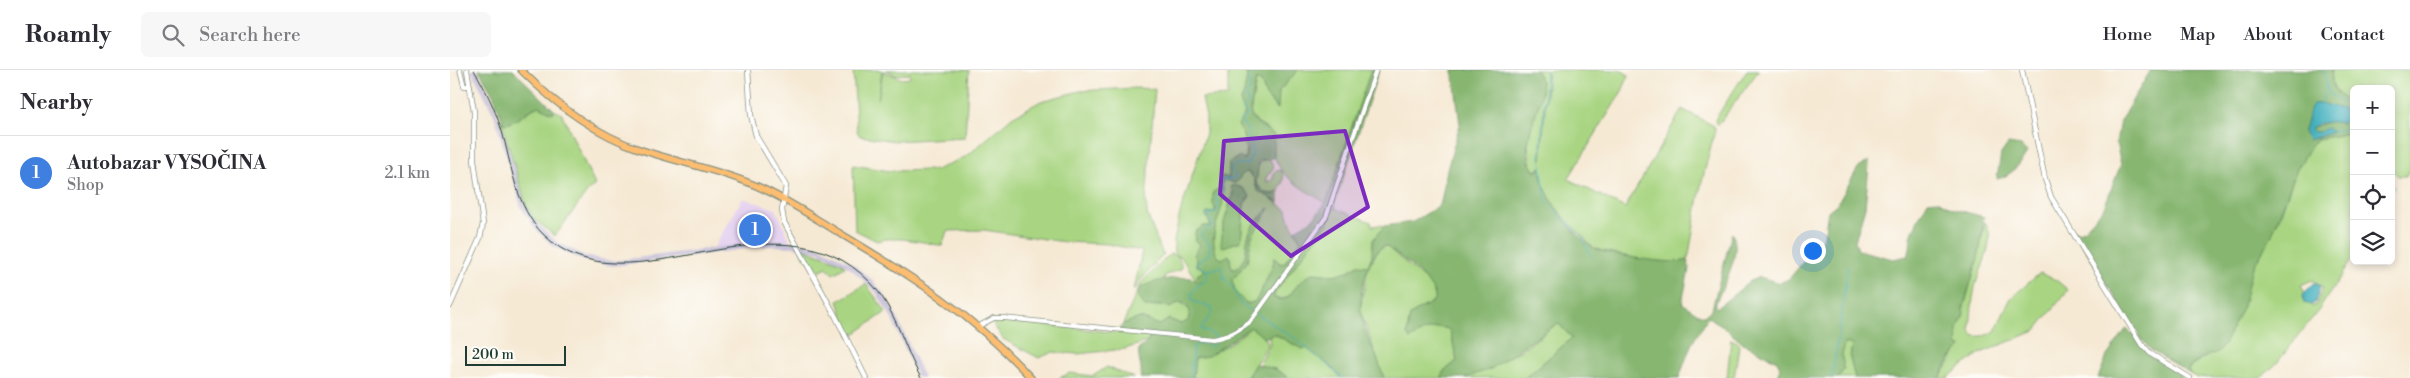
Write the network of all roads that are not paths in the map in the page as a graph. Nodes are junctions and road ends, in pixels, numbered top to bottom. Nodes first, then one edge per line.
1 (460, 70) edge
2 (467, 70) edge
3 (521, 70) edge
4 (748, 70) edge
5 (1376, 70) edge
6 (2022, 70) edge
7 (472, 86) junction
8 (785, 200) junction
9 (450, 306) edge
10 (979, 326) junction
11 (866, 378) edge
12 (1030, 378) edge
13 (2190, 378) edge

1 - 7 street
2 - 7 street
3 - 8 main road
4 - 8 street
5 - 10 street
6 - 13 street
7 - 9 street
8 - 10 main road
8 - 11 street
10 - 12 main road

